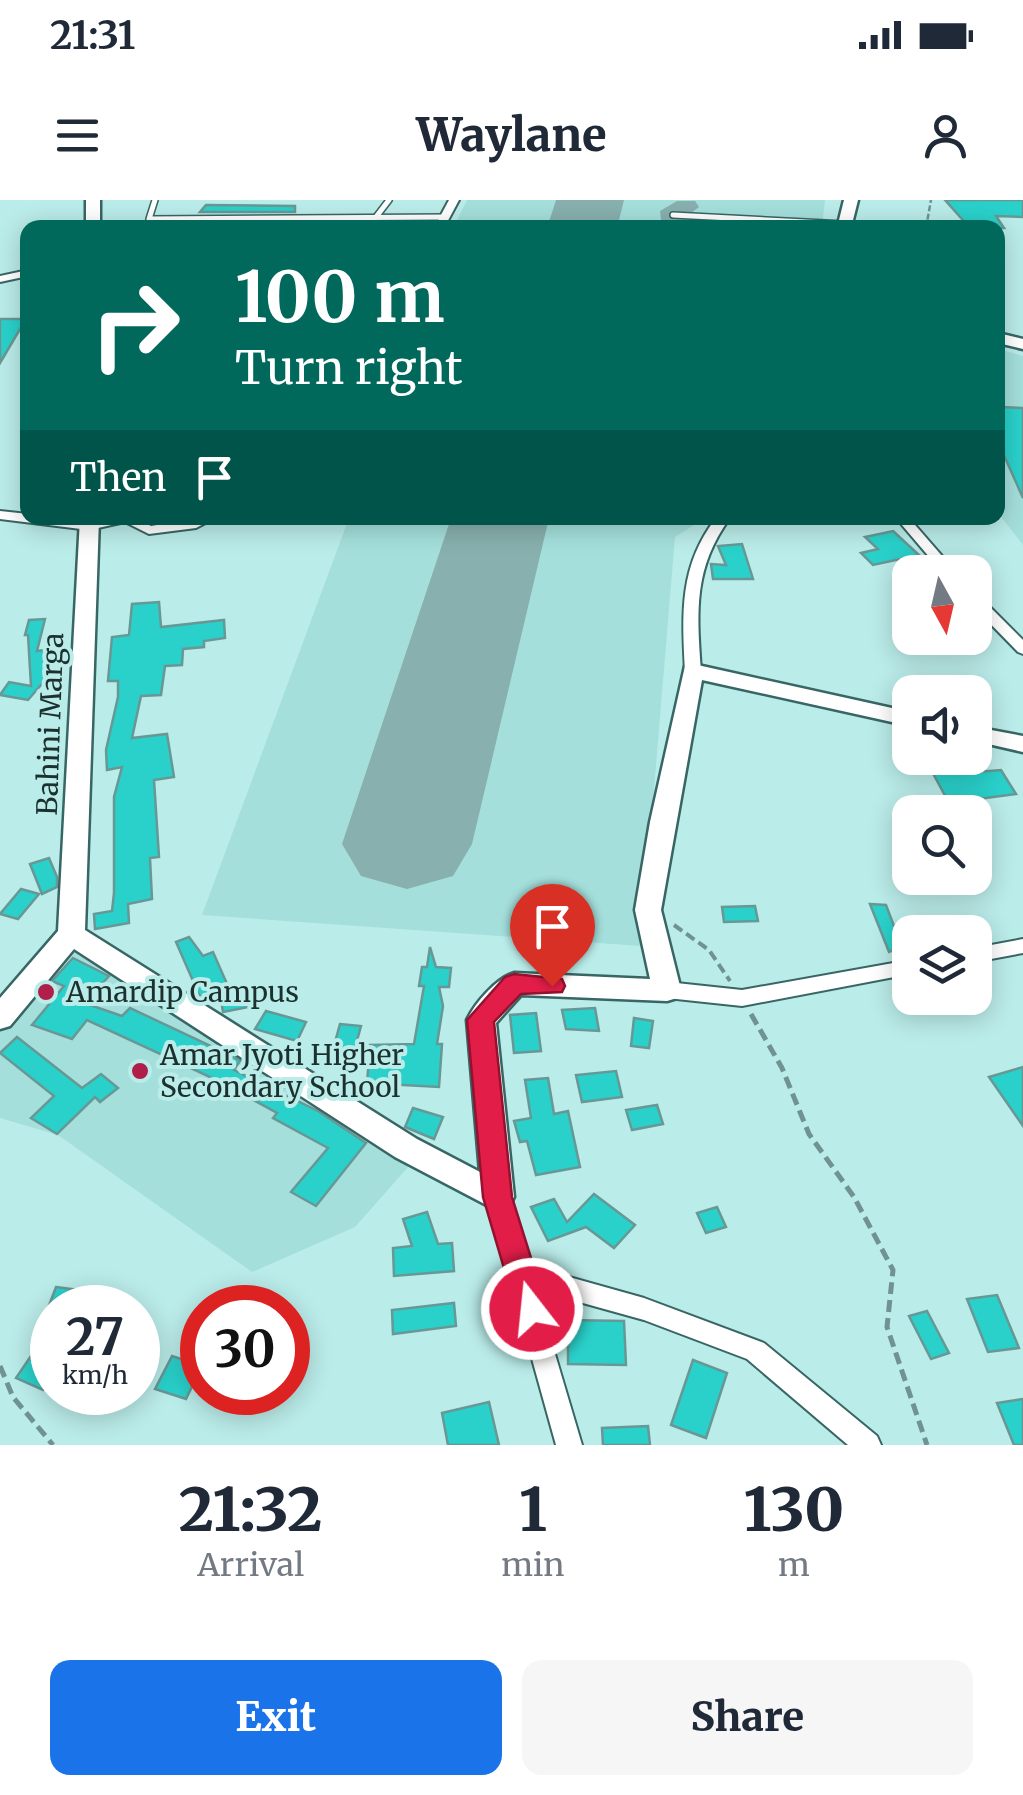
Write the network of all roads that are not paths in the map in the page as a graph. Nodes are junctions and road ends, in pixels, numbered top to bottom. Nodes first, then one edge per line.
1 (389, 200) edge
2 (673, 215) dead end
3 (376, 217) junction
4 (291, 220) edge
5 (416, 220) edge
6 (751, 220) edge
7 (89, 525) edge
8 (139, 525) edge
9 (188, 525) edge
10 (716, 525) edge
11 (908, 525) edge
12 (934, 555) edge
13 (992, 617) edge
14 (1023, 649) edge
15 (693, 672) junction
16 (892, 715) edge
17 (992, 738) edge
18 (1023, 744) edge
19 (72, 934) junction
20 (1023, 946) edge
21 (992, 952) edge
22 (892, 970) edge
23 (666, 990) junction
24 (0, 1018) edge
25 (498, 1197) junction
26 (522, 1275) junction
27 (569, 1445) edge
28 (868, 1445) edge

1 - 3 lane
2 - 6 lane
3 - 4 lane
3 - 5 lane
7 - 19 street, Bahini Marga
8 - 9 street
10 - 15 street
11 - 12 street
13 - 14 street
15 - 16 street
15 - 23 street
17 - 18 street
19 - 24 street
19 - 25 street
20 - 21 street
22 - 23 street
23 - 25 street
25 - 26 street
26 - 27 street
26 - 28 street

